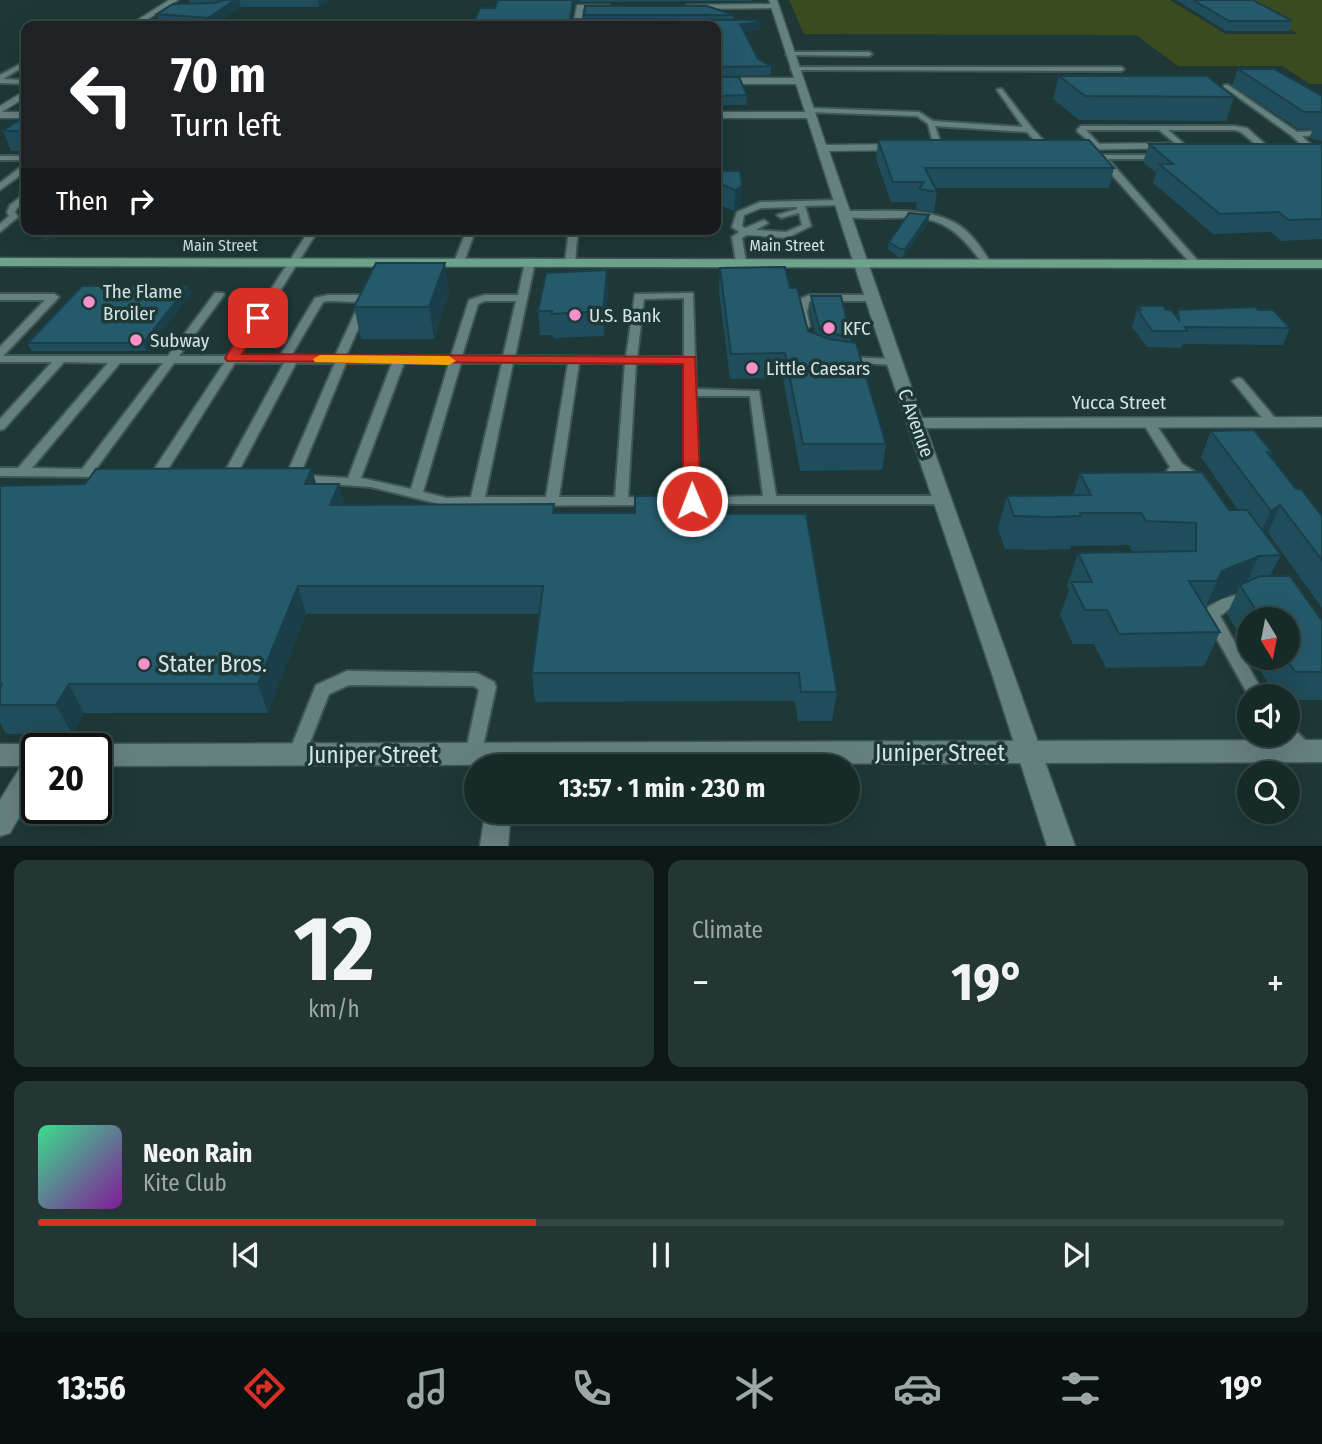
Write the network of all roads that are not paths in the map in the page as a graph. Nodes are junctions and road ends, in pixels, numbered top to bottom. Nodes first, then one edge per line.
1 (174, 4) edge
2 (621, 6) edge
3 (675, 6) edge
4 (775, 7) edge
5 (140, 21) edge
6 (577, 21) edge
7 (788, 54) junction
8 (869, 54) dead end
9 (21, 66) edge
10 (793, 69) junction
11 (1121, 69) dead end
12 (0, 79) edge
13 (21, 81) edge
14 (721, 81) edge
15 (796, 81) junction
16 (1226, 86) dead end
17 (1000, 90) dead end
18 (21, 97) edge
19 (0, 113) edge
20 (810, 113) junction
21 (21, 115) edge
22 (721, 115) edge
23 (931, 122) junction
24 (1161, 128) junction
25 (1029, 130) junction
26 (1295, 134) junction
27 (1322, 134) edge
28 (1181, 146) junction
29 (1194, 146) edge
30 (1249, 146) edge
31 (1274, 146) junction
32 (1308, 146) junction
33 (1322, 146) edge
34 (912, 147) edge
35 (925, 147) edge
36 (939, 147) junction
37 (952, 147) edge
38 (1032, 147) edge
39 (1045, 147) junction
40 (822, 148) junction
41 (1097, 150) junction
42 (1169, 157) edge
43 (0, 158) edge
44 (21, 158) edge
45 (21, 171) edge
46 (0, 175) edge
47 (15, 175) junction
48 (0, 187) edge
49 (21, 201) edge
50 (801, 207) junction
51 (842, 209) junction
52 (781, 215) dead end
53 (764, 223) dead end
54 (0, 229) edge
55 (745, 232) junction
56 (311, 235) edge
57 (470, 235) edge
58 (573, 235) edge
59 (0, 262) edge
60 (294, 262) junction
61 (459, 262) junction
62 (530, 262) junction
63 (570, 262) junction
64 (740, 262) junction
65 (859, 262) junction
66 (986, 263) junction
67 (1195, 263) junction
68 (1322, 264) edge
69 (219, 295) dead end
70 (0, 297) edge
71 (522, 298) junction
72 (871, 298) junction
73 (808, 338) edge
74 (0, 353) edge
75 (62, 358) junction
76 (118, 358) junction
77 (172, 358) junction
78 (232, 358) junction
79 (0, 359) edge
80 (288, 359) junction
81 (340, 359) junction
82 (834, 359) edge
83 (399, 360) junction
84 (509, 360) junction
85 (574, 360) junction
86 (631, 360) junction
87 (690, 360) junction
88 (457, 361) junction
89 (894, 362) junction
90 (1238, 381) dead end
91 (690, 392) junction
92 (1272, 422) junction
93 (1322, 422) edge
94 (917, 423) junction
95 (1149, 423) junction
96 (0, 426) edge
97 (1177, 467) junction
98 (0, 472) edge
99 (21, 473) junction
100 (85, 474) junction
101 (121, 474) edge
102 (158, 474) edge
103 (229, 475) edge
104 (1156, 478) edge
105 (353, 482) junction
106 (1210, 493) edge
107 (416, 494) junction
108 (943, 500) junction
109 (552, 501) junction
110 (621, 501) junction
111 (680, 501) junction
112 (770, 501) junction
113 (477, 502) junction
114 (1270, 596) edge
115 (1250, 684) edge
116 (1304, 746) edge
117 (1032, 752) junction
118 (297, 754) junction
119 (474, 754) edge
120 (0, 755) edge
121 (21, 755) edge
122 (112, 755) edge
123 (464, 755) edge
124 (860, 755) edge
125 (21, 789) edge
126 (0, 824) edge
127 (497, 824) edge
128 (494, 845) edge
129 (1061, 845) edge

1 - 5 street
2 - 6 street
3 - 4 street
4 - 7 street, C Avenue
7 - 8 lane
7 - 10 street, C Avenue
9 - 12 lane
10 - 11 lane
10 - 15 street, C Avenue
12 - 13 lane
14 - 15 street
15 - 20 street, C Avenue
16 - 26 lane
17 - 25 lane
18 - 19 street
19 - 21 street
20 - 22 street
20 - 23 lane
20 - 40 street, C Avenue
23 - 25 lane
23 - 36 lane
24 - 28 lane
24 - 31 lane
24 - 41 lane
25 - 39 lane
26 - 27 lane
26 - 32 lane
28 - 29 street
28 - 41 street
30 - 31 street
31 - 32 street
32 - 33 street
34 - 40 street
35 - 36 street
36 - 37 street
38 - 39 street
39 - 41 street
40 - 51 street, C Avenue
41 - 42 lane
41 - 67 lane
43 - 44 lane
45 - 47 lane
46 - 47 lane
47 - 48 lane
49 - 54 lane
50 - 51 lane
50 - 52 lane
50 - 55 lane
50 - 55 lane
51 - 65 street, C Avenue
51 - 66 lane
53 - 55 lane
55 - 64 lane
56 - 60 lane
57 - 61 lane
58 - 63 lane
59 - 60 main road, Main Street
60 - 61 main road, Main Street
60 - 78 lane
61 - 62 main road, Main Street
62 - 63 main road, Main Street
62 - 71 lane
63 - 64 main road, Main Street
64 - 65 main road, Main Street
65 - 66 main road, Main Street
65 - 72 street, C Avenue
66 - 67 main road, Main Street
67 - 68 main road, Main Street
69 - 77 lane
70 - 74 lane
71 - 84 lane
71 - 88 lane
72 - 73 lane
72 - 89 street, C Avenue
75 - 76 lane
75 - 79 lane
75 - 96 lane
76 - 77 lane
76 - 99 lane
77 - 78 lane
77 - 100 lane
78 - 80 lane
78 - 102 lane
80 - 81 lane
80 - 81 lane
80 - 103 lane
81 - 83 lane
81 - 105 lane
82 - 89 lane
83 - 88 lane
83 - 105 lane
84 - 85 lane
84 - 88 lane
84 - 113 lane
85 - 86 lane
85 - 109 lane
86 - 87 lane
86 - 87 lane
86 - 110 lane
87 - 91 lane
88 - 107 lane
89 - 94 street, C Avenue
90 - 92 lane
91 - 111 lane
91 - 112 lane
92 - 93 street, Yucca Street
92 - 95 street, Yucca Street
94 - 95 street, Yucca Street
94 - 108 street, C Avenue
95 - 97 lane
97 - 104 lane
97 - 106 lane
98 - 99 lane
99 - 100 lane
100 - 101 lane
105 - 107 lane
107 - 113 lane
108 - 112 lane
108 - 117 street, C Avenue
109 - 110 lane
109 - 113 lane
110 - 111 lane
111 - 112 lane
114 - 115 lane
116 - 117 street, Juniper Street
117 - 124 street, Juniper Street
117 - 129 street, C Avenue
118 - 119 lane
118 - 122 street, Juniper Street
118 - 123 street, Juniper Street
120 - 121 street
125 - 126 street
127 - 128 street

